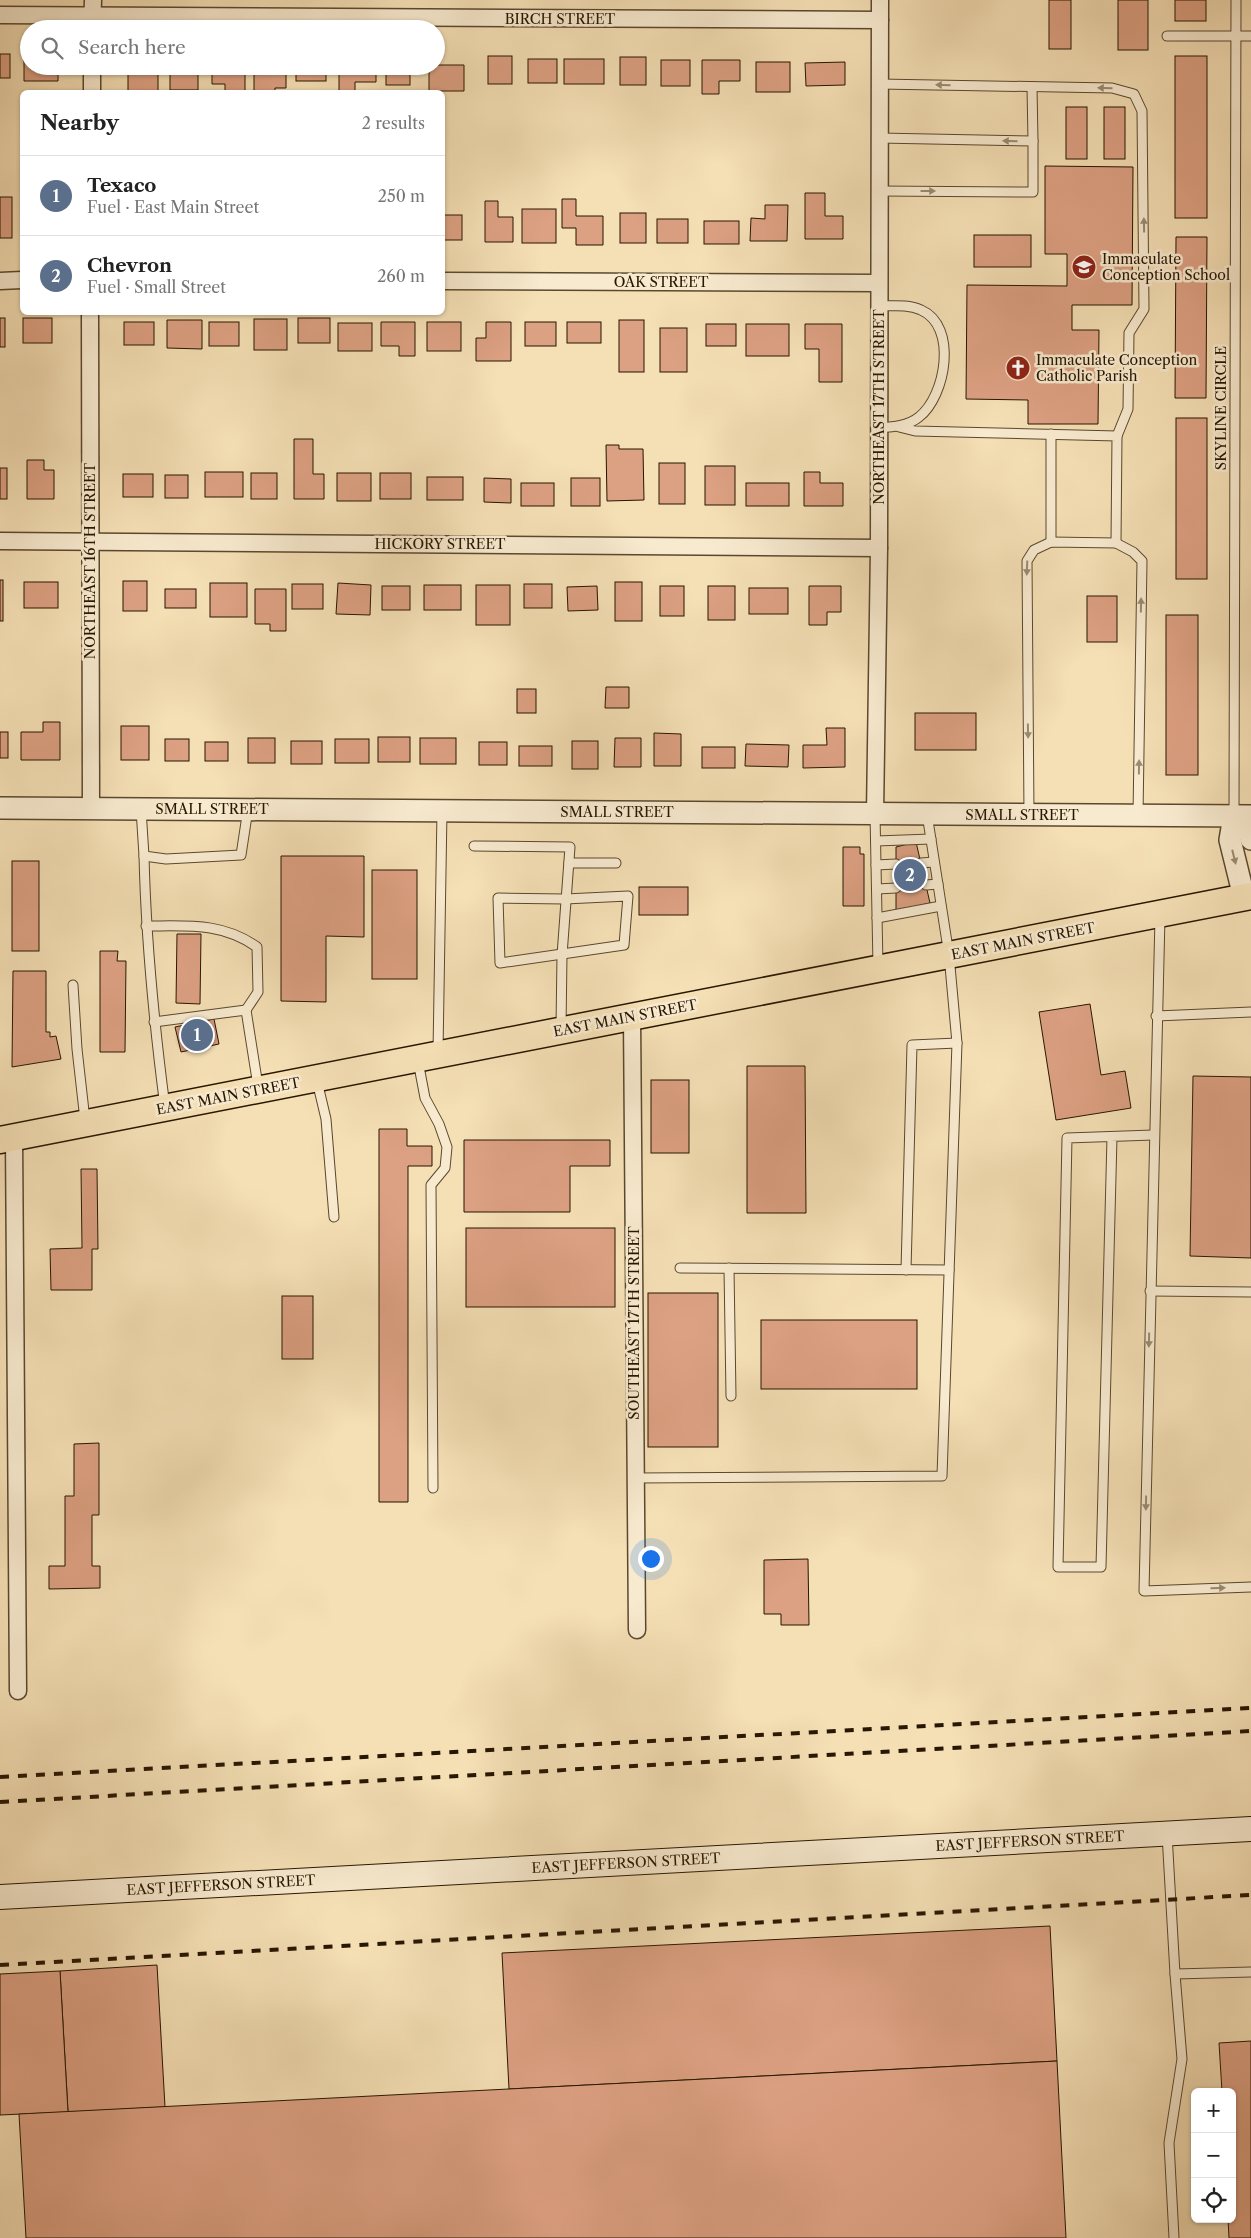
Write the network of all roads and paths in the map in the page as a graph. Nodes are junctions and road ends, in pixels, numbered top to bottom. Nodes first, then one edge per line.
1 (880, 0) edge
2 (1236, 0) edge
3 (0, 15) edge
4 (92, 15) edge
5 (880, 20) junction
6 (1167, 36) dead end
7 (1236, 36) junction
8 (1251, 36) edge
9 (92, 75) edge
10 (879, 84) junction
11 (1032, 87) junction
12 (92, 90) edge
13 (879, 138) junction
14 (1033, 141) junction
15 (879, 191) junction
16 (20, 280) edge
17 (0, 281) edge
18 (445, 281) edge
19 (879, 283) junction
20 (879, 306) junction
21 (90, 315) edge
22 (899, 427) junction
23 (879, 428) junction
24 (1052, 434) junction
25 (1117, 436) junction
26 (0, 541) edge
27 (89, 541) junction
28 (1051, 542) junction
29 (1116, 543) junction
30 (879, 548) junction
31 (0, 808) edge
32 (91, 808) junction
33 (141, 809) junction
34 (248, 810) junction
35 (442, 811) junction
36 (875, 814) junction
37 (927, 814) junction
38 (1029, 815) junction
39 (1138, 816) junction
40 (1243, 816) edge
41 (931, 839) junction
42 (1251, 839) edge
43 (876, 841) junction
44 (474, 846) dead end
45 (144, 856) junction
46 (934, 862) junction
47 (569, 863) junction
48 (616, 863) dead end
49 (921, 863) dead end
50 (896, 864) dead end
51 (876, 865) junction
52 (938, 884) junction
53 (926, 885) dead end
54 (896, 888) dead end
55 (877, 889) junction
56 (1247, 897) edge
57 (565, 899) junction
58 (941, 906) junction
59 (1160, 914) junction
60 (877, 918) junction
61 (146, 926) junction
62 (562, 955) junction
63 (949, 955) junction
64 (879, 969) junction
65 (73, 985) dead end
66 (246, 1010) junction
67 (1251, 1012) edge
68 (632, 1016) junction
69 (1156, 1016) junction
70 (154, 1022) junction
71 (561, 1031) junction
72 (956, 1043) junction
73 (428, 1056) junction
74 (317, 1078) junction
75 (258, 1090) junction
76 (165, 1108) junction
77 (86, 1123) junction
78 (1154, 1135) junction
79 (1112, 1137) junction
80 (7, 1139) edge
81 (334, 1217) dead end
82 (680, 1268) dead end
83 (729, 1268) junction
84 (906, 1270) junction
85 (949, 1270) junction
86 (1150, 1292) junction
87 (1251, 1292) edge
88 (731, 1396) dead end
89 (635, 1478) junction
90 (433, 1488) dead end
91 (1251, 1586) edge
92 (637, 1630) dead end
93 (18, 1691) dead end
94 (1251, 1829) edge
95 (1167, 1834) junction
96 (0, 1897) edge
97 (1251, 1972) edge
98 (1175, 1974) junction
99 (1174, 2238) edge

1 - 5 street, NORTHEAST 17TH STREET
2 - 7 lane, SKYLINE CIRCLE
3 - 4 street, BIRCH STREET
4 - 5 street, BIRCH STREET
5 - 10 street, NORTHEAST 17TH STREET
6 - 7 lane
7 - 8 lane
7 - 40 lane, SKYLINE CIRCLE
9 - 12 street
11 -> 10 lane
10 - 13 street, NORTHEAST 17TH STREET
11 - 14 lane
25 -> 11 lane
14 -> 13 lane
13 - 15 street, NORTHEAST 17TH STREET
15 -> 14 lane
15 - 19 street, NORTHEAST 17TH STREET
16 - 17 street
18 - 19 street, OAK STREET
19 - 20 street, NORTHEAST 17TH STREET
20 - 22 lane
20 - 23 street, NORTHEAST 17TH STREET
21 - 27 street, NORTHEAST 16TH STREET
22 - 23 lane
22 - 24 lane
23 - 30 street, NORTHEAST 17TH STREET
24 - 25 lane
24 - 28 lane
25 - 29 lane
26 - 27 street, HICKORY STREET
27 - 30 street, HICKORY STREET
27 - 32 street, NORTHEAST 16TH STREET
28 - 29 lane
28 -> 38 lane
39 -> 29 lane
30 - 36 street, NORTHEAST 17TH STREET
31 - 32 street, SMALL STREET
32 - 33 street, SMALL STREET
33 - 34 street, SMALL STREET
33 - 45 lane
34 - 35 street, SMALL STREET
34 - 45 lane
35 - 36 street, SMALL STREET
35 - 73 lane
36 - 37 street, SMALL STREET
36 - 43 lane
37 - 38 street, SMALL STREET
37 - 41 lane
38 - 39 street, SMALL STREET
39 - 40 street, SMALL STREET
40 - 42 street
40 -> 56 street
41 - 43 lane
41 - 46 lane
43 - 51 lane
44 - 47 lane
45 - 61 lane
46 - 49 lane
46 - 52 lane
47 - 48 lane
47 - 57 lane
50 - 51 lane
51 - 55 lane
52 - 53 lane
52 - 58 lane
54 - 55 lane
55 - 60 lane
56 - 59 main road, EAST MAIN STREET
57 - 62 lane
57 - 62 lane
57 - 62 lane
58 - 60 lane
58 - 63 lane
59 - 63 main road, EAST MAIN STREET
59 - 69 lane
60 - 64 lane
61 - 66 lane
61 - 70 lane
62 - 71 lane
63 - 64 main road, EAST MAIN STREET
63 - 72 lane
64 - 68 main road, EAST MAIN STREET
65 - 77 lane
66 - 70 lane
66 - 75 lane
67 - 69 lane
68 - 71 main road, EAST MAIN STREET
68 - 89 street, SOUTHEAST 17TH STREET
69 - 78 lane
70 - 76 lane
71 - 73 main road, EAST MAIN STREET
72 - 84 lane
72 - 85 lane
73 - 74 main road, EAST MAIN STREET
73 - 90 lane
74 - 75 main road, EAST MAIN STREET
74 - 81 lane
75 - 76 main road, EAST MAIN STREET
76 - 77 main road, EAST MAIN STREET
77 - 80 main road, EAST MAIN STREET
78 - 79 lane
78 - 86 lane
79 - 79 lane
80 - 93 street
82 - 83 lane
83 - 84 lane
83 - 88 lane
84 - 85 lane
85 - 89 lane
86 - 87 lane
86 -> 91 lane
89 - 92 street, SOUTHEAST 17TH STREET
94 - 95 main road, EAST JEFFERSON STREET
95 - 96 main road, EAST JEFFERSON STREET
95 - 98 lane
97 - 98 lane
98 - 99 lane

